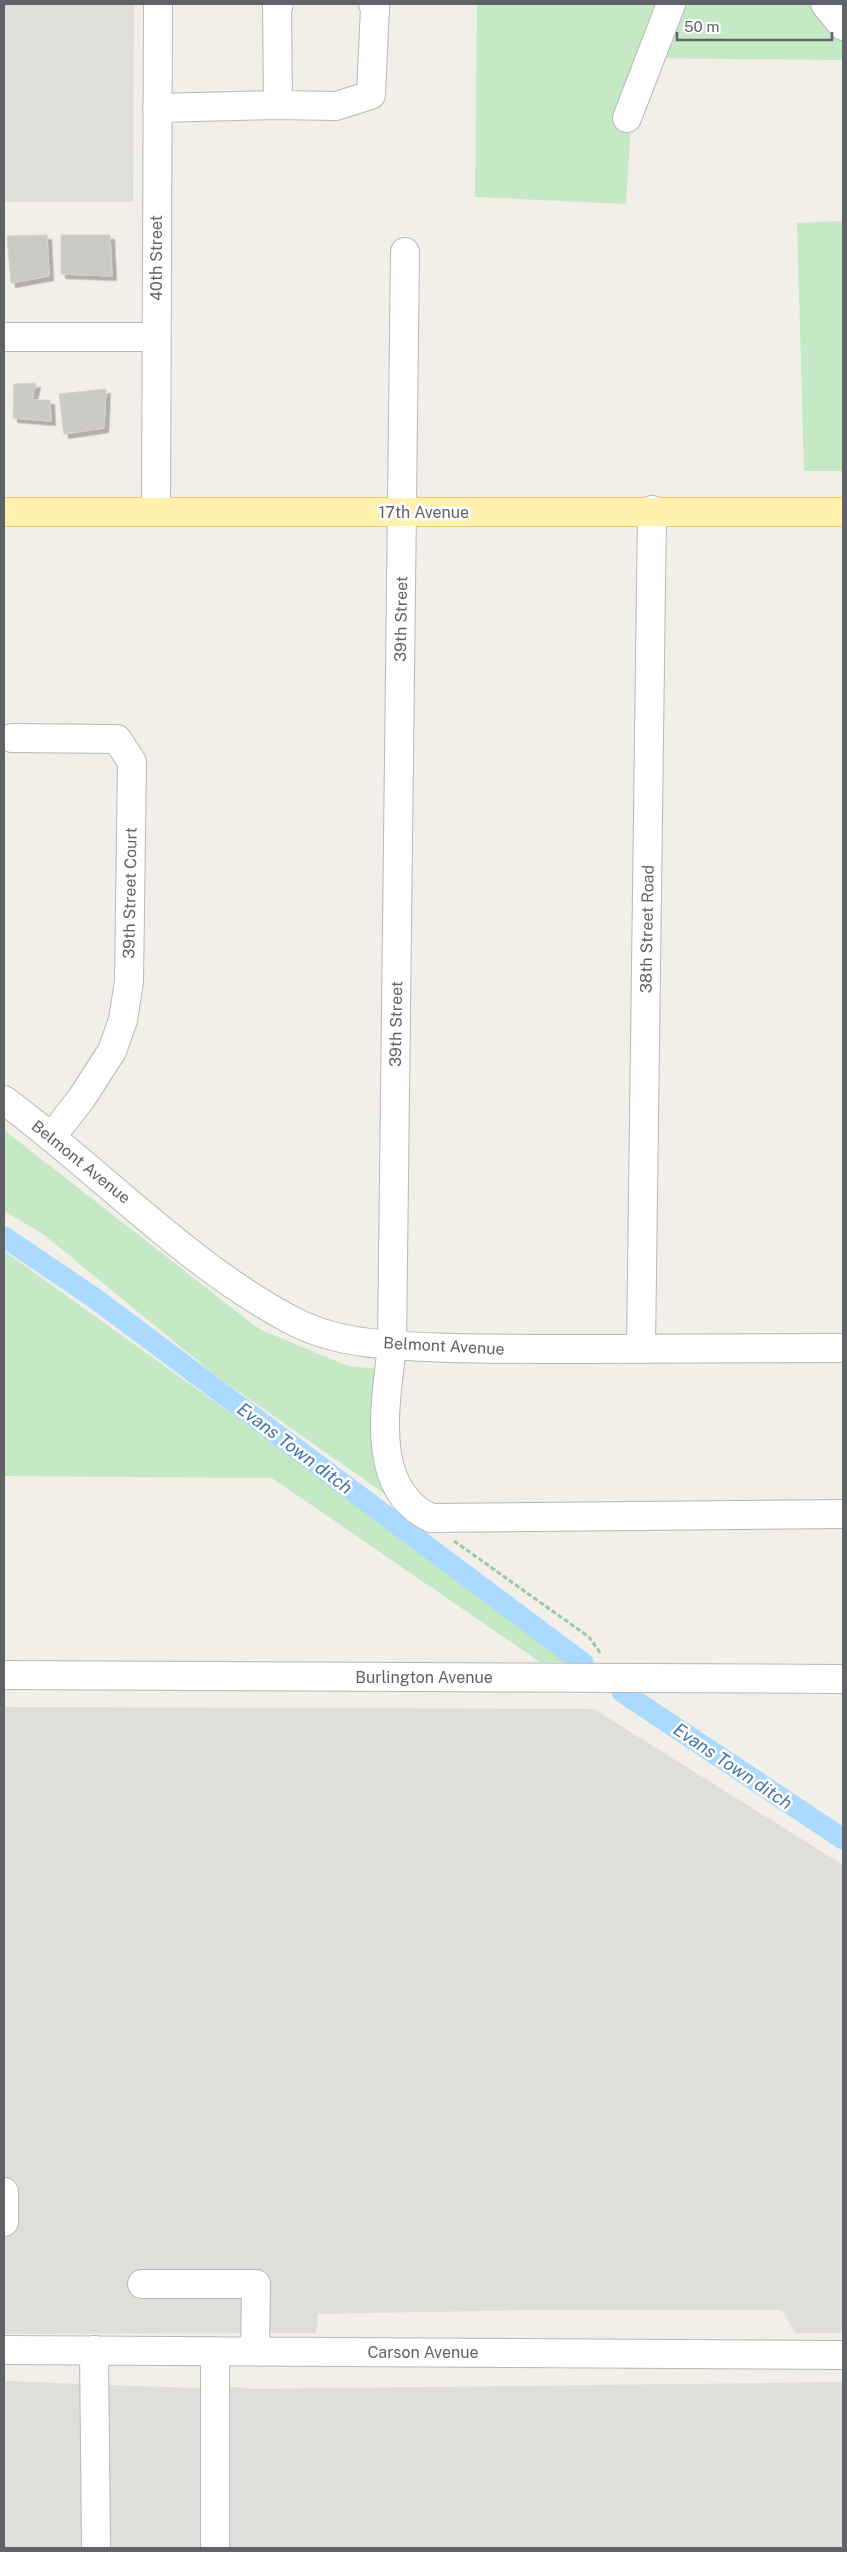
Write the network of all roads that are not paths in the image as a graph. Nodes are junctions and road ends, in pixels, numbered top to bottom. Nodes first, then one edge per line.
1 (158, 4) edge
2 (279, 4) edge
3 (373, 4) edge
4 (671, 4) edge
5 (825, 4) edge
6 (843, 26) edge
7 (278, 104) junction
8 (157, 108) junction
9 (627, 118) dead end
10 (405, 252) dead end
11 (4, 337) edge
12 (156, 337) junction
13 (652, 510) junction
14 (156, 511) junction
15 (4, 512) edge
16 (402, 512) junction
17 (843, 512) edge
18 (12, 738) dead end
19 (4, 1100) edge
20 (52, 1136) junction
21 (392, 1346) junction
22 (641, 1348) junction
23 (843, 1348) edge
24 (843, 1514) edge
25 (4, 1675) edge
26 (843, 1679) edge
27 (4, 2192) edge
28 (4, 2222) edge
29 (142, 2284) dead end
30 (4, 2350) edge
31 (94, 2350) junction
32 (215, 2351) junction
33 (255, 2351) junction
34 (843, 2355) edge
35 (96, 2548) edge
36 (215, 2548) edge

1 - 8 street, 40th Street
2 - 7 street
3 - 7 street
4 - 9 street
5 - 6 street
7 - 8 street
8 - 12 street, 40th Street
10 - 16 street, 39th Street
11 - 12 street
12 - 14 street, 40th Street
13 - 16 main road, 17th Avenue
13 - 17 main road, 17th Avenue
13 - 22 street, 38th Street Road
14 - 15 main road, 17th Avenue
14 - 16 main road, 17th Avenue
16 - 21 street, 39th Street
18 - 20 street, 39th Street Court
19 - 20 street, Belmont Avenue
20 - 21 street, Belmont Avenue
21 - 22 street, Belmont Avenue
21 - 24 street, 39th Street
22 - 23 street, Belmont Avenue
25 - 26 street, Burlington Avenue
27 - 28 street
29 - 33 street
30 - 31 street, Carson Avenue
31 - 32 street, Carson Avenue
31 - 35 street
32 - 33 street, Carson Avenue
32 - 36 street
33 - 34 street, Carson Avenue

